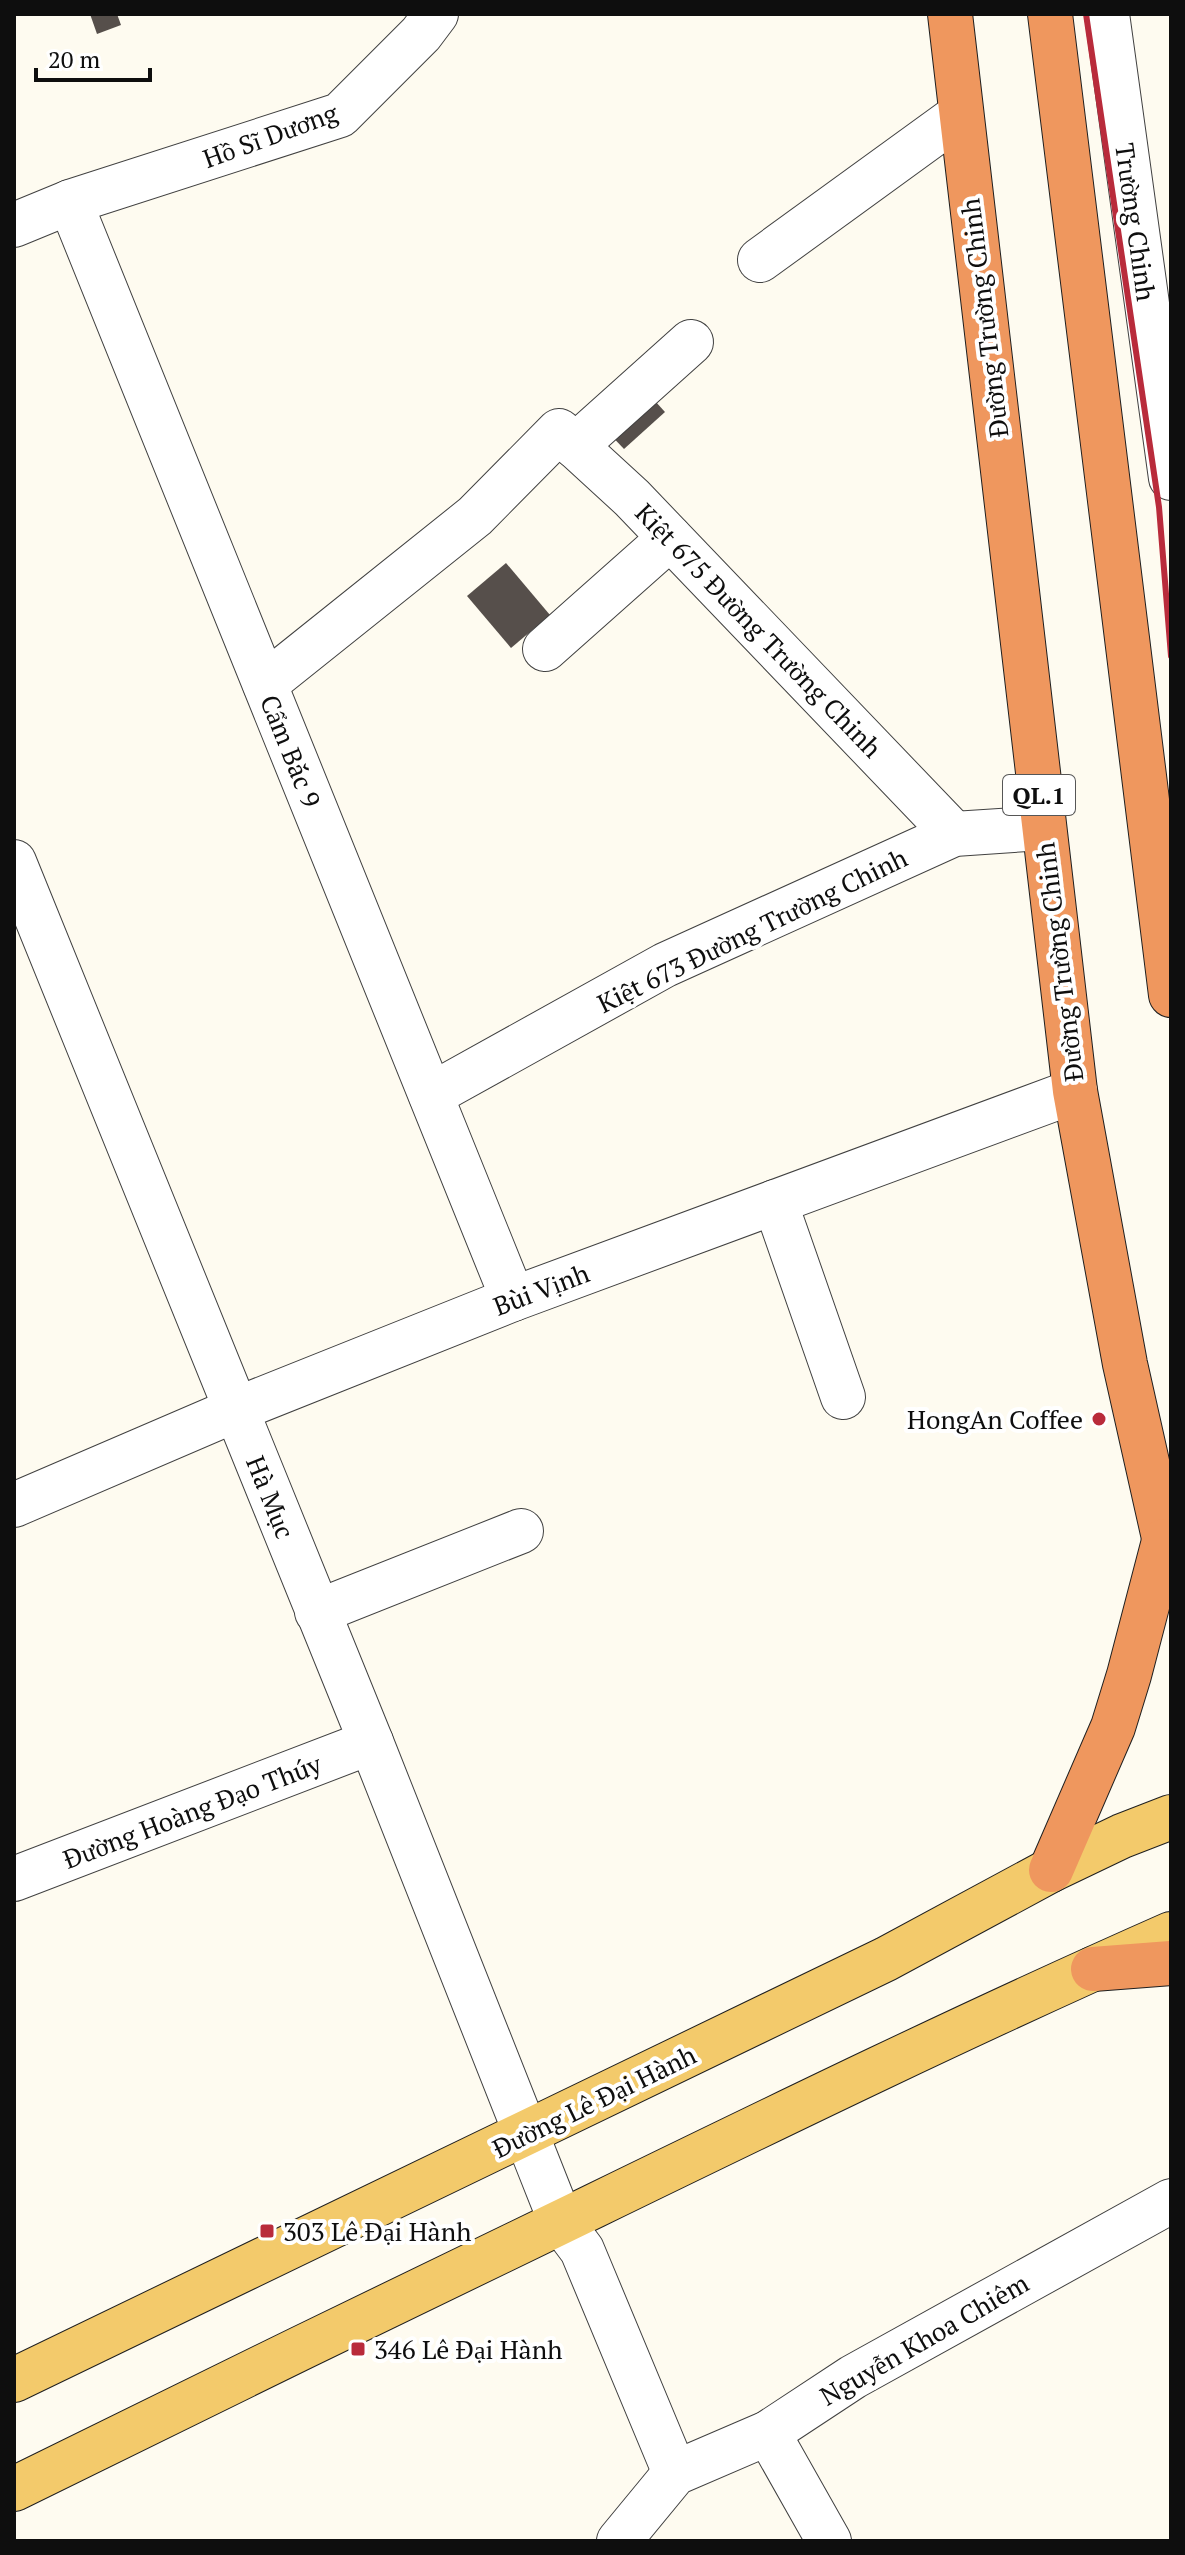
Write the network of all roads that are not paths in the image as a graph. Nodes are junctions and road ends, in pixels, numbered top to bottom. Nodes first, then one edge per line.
1 (436, 14) edge
2 (950, 14) edge
3 (1050, 14) edge
4 (1107, 14) edge
5 (961, 114) junction
6 (70, 202) junction
7 (14, 225) edge
8 (760, 260) dead end
9 (691, 342) dead end
10 (567, 439) junction
11 (1171, 478) edge
12 (670, 538) junction
13 (545, 649) dead end
14 (265, 684) junction
15 (1043, 828) junction
16 (954, 834) junction
17 (14, 862) edge
18 (1171, 995) edge
19 (1075, 1091) junction
20 (431, 1095) junction
21 (775, 1202) junction
22 (513, 1299) junction
23 (843, 1397) dead end
24 (235, 1410) junction
25 (14, 1505) edge
26 (521, 1531) dead end
27 (1168, 1555) edge
28 (317, 1612) junction
29 (371, 1742) junction
30 (1171, 1817) edge
31 (1051, 1870) junction
32 (14, 1879) edge
33 (1171, 1934) edge
34 (1171, 1963) edge
35 (1093, 1969) junction
36 (526, 2134) junction
37 (1171, 2201) edge
38 (561, 2222) junction
39 (14, 2380) edge
40 (768, 2433) junction
41 (675, 2473) junction
42 (14, 2489) edge
43 (619, 2541) edge
44 (829, 2541) edge

1 - 6 street, Hồ Sĩ Dương
2 - 5 highway, Đường Trường Chinh / QL.1
3 - 18 highway
4 - 11 street, Trường Chinh
5 - 8 street
5 - 15 highway, Đường Trường Chinh / QL.1
6 - 7 street, Hồ Sĩ Dương
6 - 14 street, Cẩm Bắc 9
9 - 10 street
10 - 12 street, Kiệt 675 Đường Trường Chinh
10 - 14 street
12 - 13 street
12 - 16 street, Kiệt 675 Đường Trường Chinh
14 - 20 street, Cẩm Bắc 9
15 - 16 street, Kiệt 673 Đường Trường Chinh
15 - 19 highway, Đường Trường Chinh / QL.1
16 - 20 street, Kiệt 673 Đường Trường Chinh
17 - 24 street, Hà Mục
19 - 21 street, Bùi Vịnh
19 - 27 highway, Đường Trường Chinh / QL.1
20 - 22 street, Cẩm Bắc 9
21 - 22 street, Bùi Vịnh
21 - 23 street
22 - 24 street, Bùi Vịnh
24 - 25 street, Bùi Vịnh
24 - 28 street, Hà Mục
26 - 28 street
27 - 31 highway
28 - 29 street, Hà Mục
29 - 32 street, Đường Hoàng Đạo Thúy
29 - 36 street, Hà Mục
30 - 31 main road, Đường Lê Đại Hành
31 - 36 main road, Đường Lê Đại Hành
33 - 35 main road
34 - 35 highway
35 - 38 main road
36 - 38 street, Hà Mục
36 - 39 main road, Đường Lê Đại Hành
37 - 40 street, Nguyễn Khoa Chiêm
38 - 41 street, Hà Mục
38 - 42 main road
40 - 41 street, Nguyễn Khoa Chiêm
40 - 44 street
41 - 43 street

